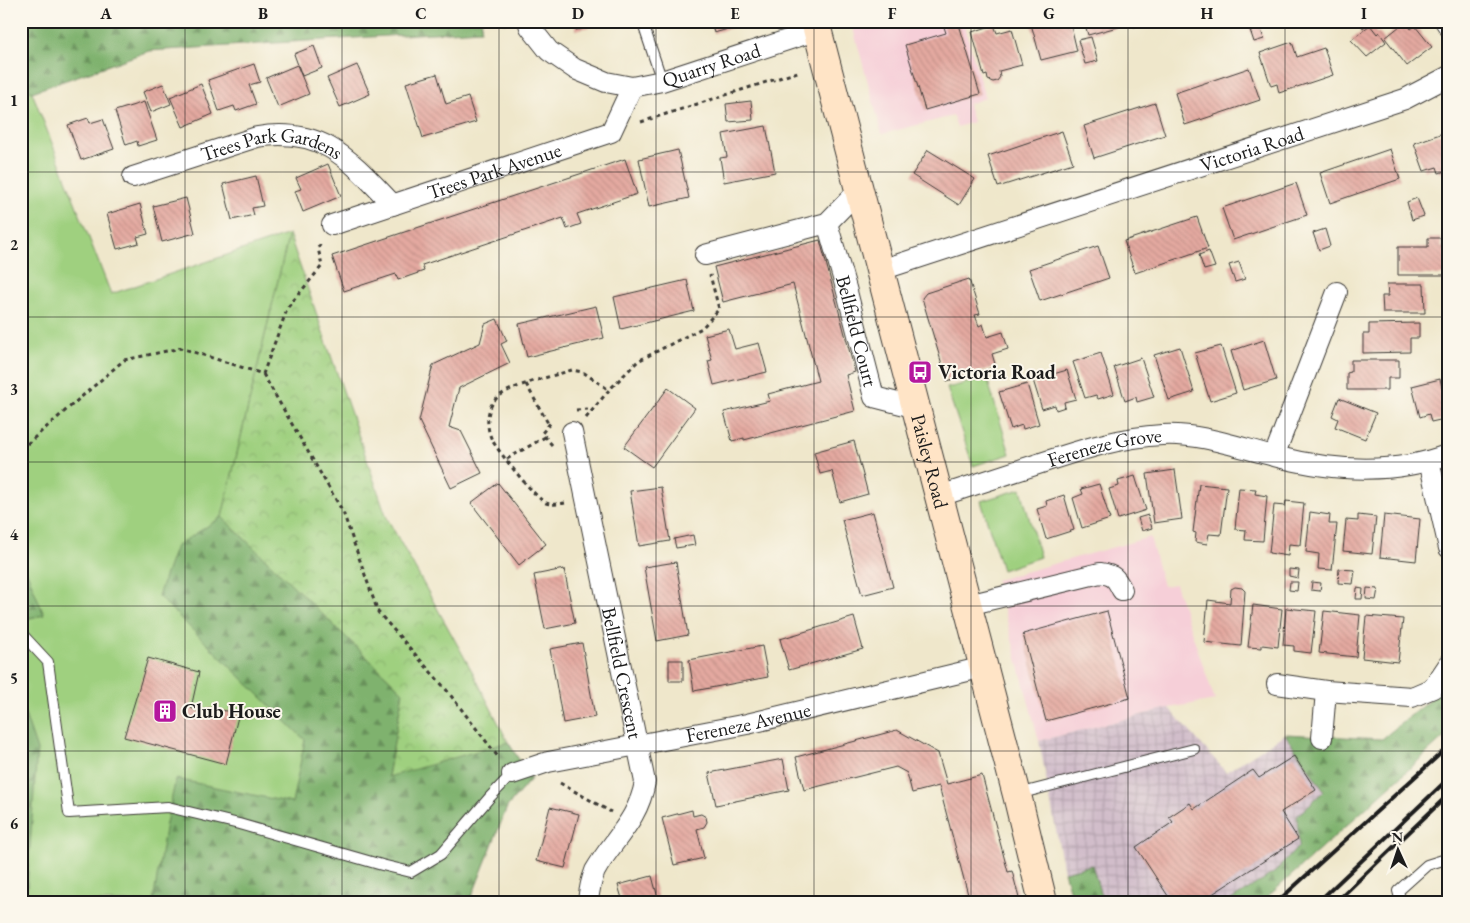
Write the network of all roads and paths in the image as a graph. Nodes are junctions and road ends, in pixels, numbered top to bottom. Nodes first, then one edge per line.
1 (470, 21) edge
2 (642, 21) edge
3 (1445, 21) edge
4 (529, 24) edge
5 (817, 26) edge
6 (1449, 27) edge
7 (828, 63) junction
8 (1449, 76) edge
9 (662, 81) junction
10 (632, 87) junction
11 (611, 132) junction
12 (133, 177) dead end
13 (860, 189) junction
14 (393, 205) junction
15 (827, 223) junction
16 (332, 225) joint
17 (705, 255) joint
18 (881, 270) junction
19 (1337, 292) dead end
20 (263, 374) junction
21 (526, 384) junction
22 (609, 390) junction
23 (917, 408) junction
24 (549, 425) dead end
25 (572, 432) joint
26 (545, 437) dead end
27 (27, 444) dead end
28 (1449, 454) edge
29 (1274, 456) junction
30 (507, 460) junction
31 (1430, 461) junction
32 (940, 496) junction
33 (585, 497) junction
34 (1449, 548) edge
35 (1122, 590) dead end
36 (968, 605) junction
37 (21, 633) edge
38 (1449, 664) edge
39 (984, 667) junction
40 (1276, 684) dead end
41 (1326, 690) junction
42 (1322, 738) dead end
43 (638, 745) junction
44 (1194, 748) dead end
45 (544, 763) junction
46 (512, 774) junction
47 (1018, 795) junction
48 (629, 823) junction
49 (1449, 858) edge
50 (588, 902) edge
51 (1044, 902) edge
52 (1402, 902) edge

1 - 4 path
2 - 9 lane
3 - 6 street
4 - 10 street
5 - 7 main road, Paisley Road
5 - 9 street, Quarry Road
7 - 11 path
7 - 13 main road, Paisley Road
8 - 18 street, Victoria Road
9 - 10 street, Quarry Road
10 - 11 street
11 - 14 street, Trees Park Avenue
12 - 14 street, Trees Park Gardens
13 - 15 street
13 - 18 main road, Paisley Road
14 - 16 street, Trees Park Avenue
15 - 17 street
15 - 23 street, Bellfield Court
16 - 20 path
17 - 22 path
18 - 23 main road, Paisley Road
19 - 29 street
20 - 27 path
20 - 46 path
21 - 22 path
21 - 24 path
21 - 30 path
22 - 25 path
23 - 32 main road, Paisley Road
25 - 33 street, Bellfield Crescent
26 - 30 path
28 - 31 street, Fereneze Grove
29 - 31 street, Fereneze Grove
29 - 32 street, Fereneze Grove
30 - 33 path
31 - 34 street
32 - 36 main road, Paisley Road
33 - 43 street, Bellfield Crescent
35 - 36 street
36 - 39 main road, Paisley Road
37 - 46 lane
38 - 41 street
39 - 43 street, Fereneze Avenue
39 - 47 main road, Paisley Road
40 - 41 street
41 - 42 street
43 - 45 street, Fereneze Avenue
43 - 48 street, Bellfield Crescent
44 - 47 lane
45 - 46 street, Fereneze Avenue
45 - 48 path
47 - 51 main road, Paisley Road
48 - 50 street, Bellfield Crescent
49 - 52 lane

